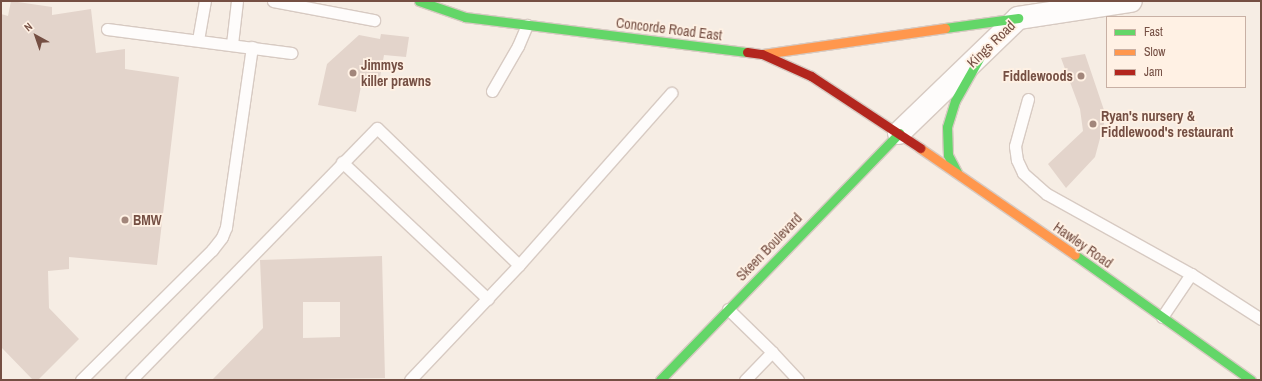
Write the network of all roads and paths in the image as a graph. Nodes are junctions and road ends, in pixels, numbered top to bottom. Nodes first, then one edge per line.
1 (205, 1) edge
2 (237, 1) edge
3 (273, 1) edge
4 (419, 1) edge
5 (1131, 1) edge
6 (1018, 18) junction
7 (374, 20) dead end
8 (527, 25) junction
9 (107, 28) dead end
10 (198, 40) junction
11 (232, 44) junction
12 (252, 47) junction
13 (291, 53) dead end
14 (762, 54) junction
15 (981, 55) junction
16 (492, 91) dead end
17 (671, 93) dead end
18 (1028, 98) dead end
19 (899, 133) junction
20 (342, 162) junction
21 (957, 172) junction
22 (519, 265) junction
23 (1191, 274) junction
24 (488, 299) junction
25 (728, 309) junction
26 (1162, 317) junction
27 (1261, 319) edge
28 (772, 352) junction
29 (81, 380) edge
30 (131, 380) edge
31 (410, 380) edge
32 (660, 380) edge
33 (745, 380) edge
34 (798, 380) edge
35 (1251, 380) edge

1 - 10 lane
2 - 11 lane
3 - 7 lane
4 - 8 main road, Concorde Road East
5 - 6 street, Kings Road
6 - 14 main road
6 - 15 street, Kings Road
8 - 14 main road, Concorde Road East
8 - 16 lane
9 - 10 lane
10 - 11 lane
11 - 12 lane
12 - 13 lane
12 - 29 lane
14 - 19 main road, Concorde Road East
15 - 19 street, Kings Road
15 - 21 main road
17 - 22 lane
18 - 23 lane
19 - 21 main road, Hawley Road
19 - 25 main road, Skeen Boulevard
20 - 22 lane
20 - 24 lane
20 - 30 lane
21 - 26 main road, Hawley Road
22 - 24 lane
23 - 26 lane
23 - 27 lane
24 - 31 lane
25 - 28 lane
25 - 32 main road, Skeen Boulevard
26 - 35 main road, Hawley Road
28 - 33 lane
28 - 34 lane

